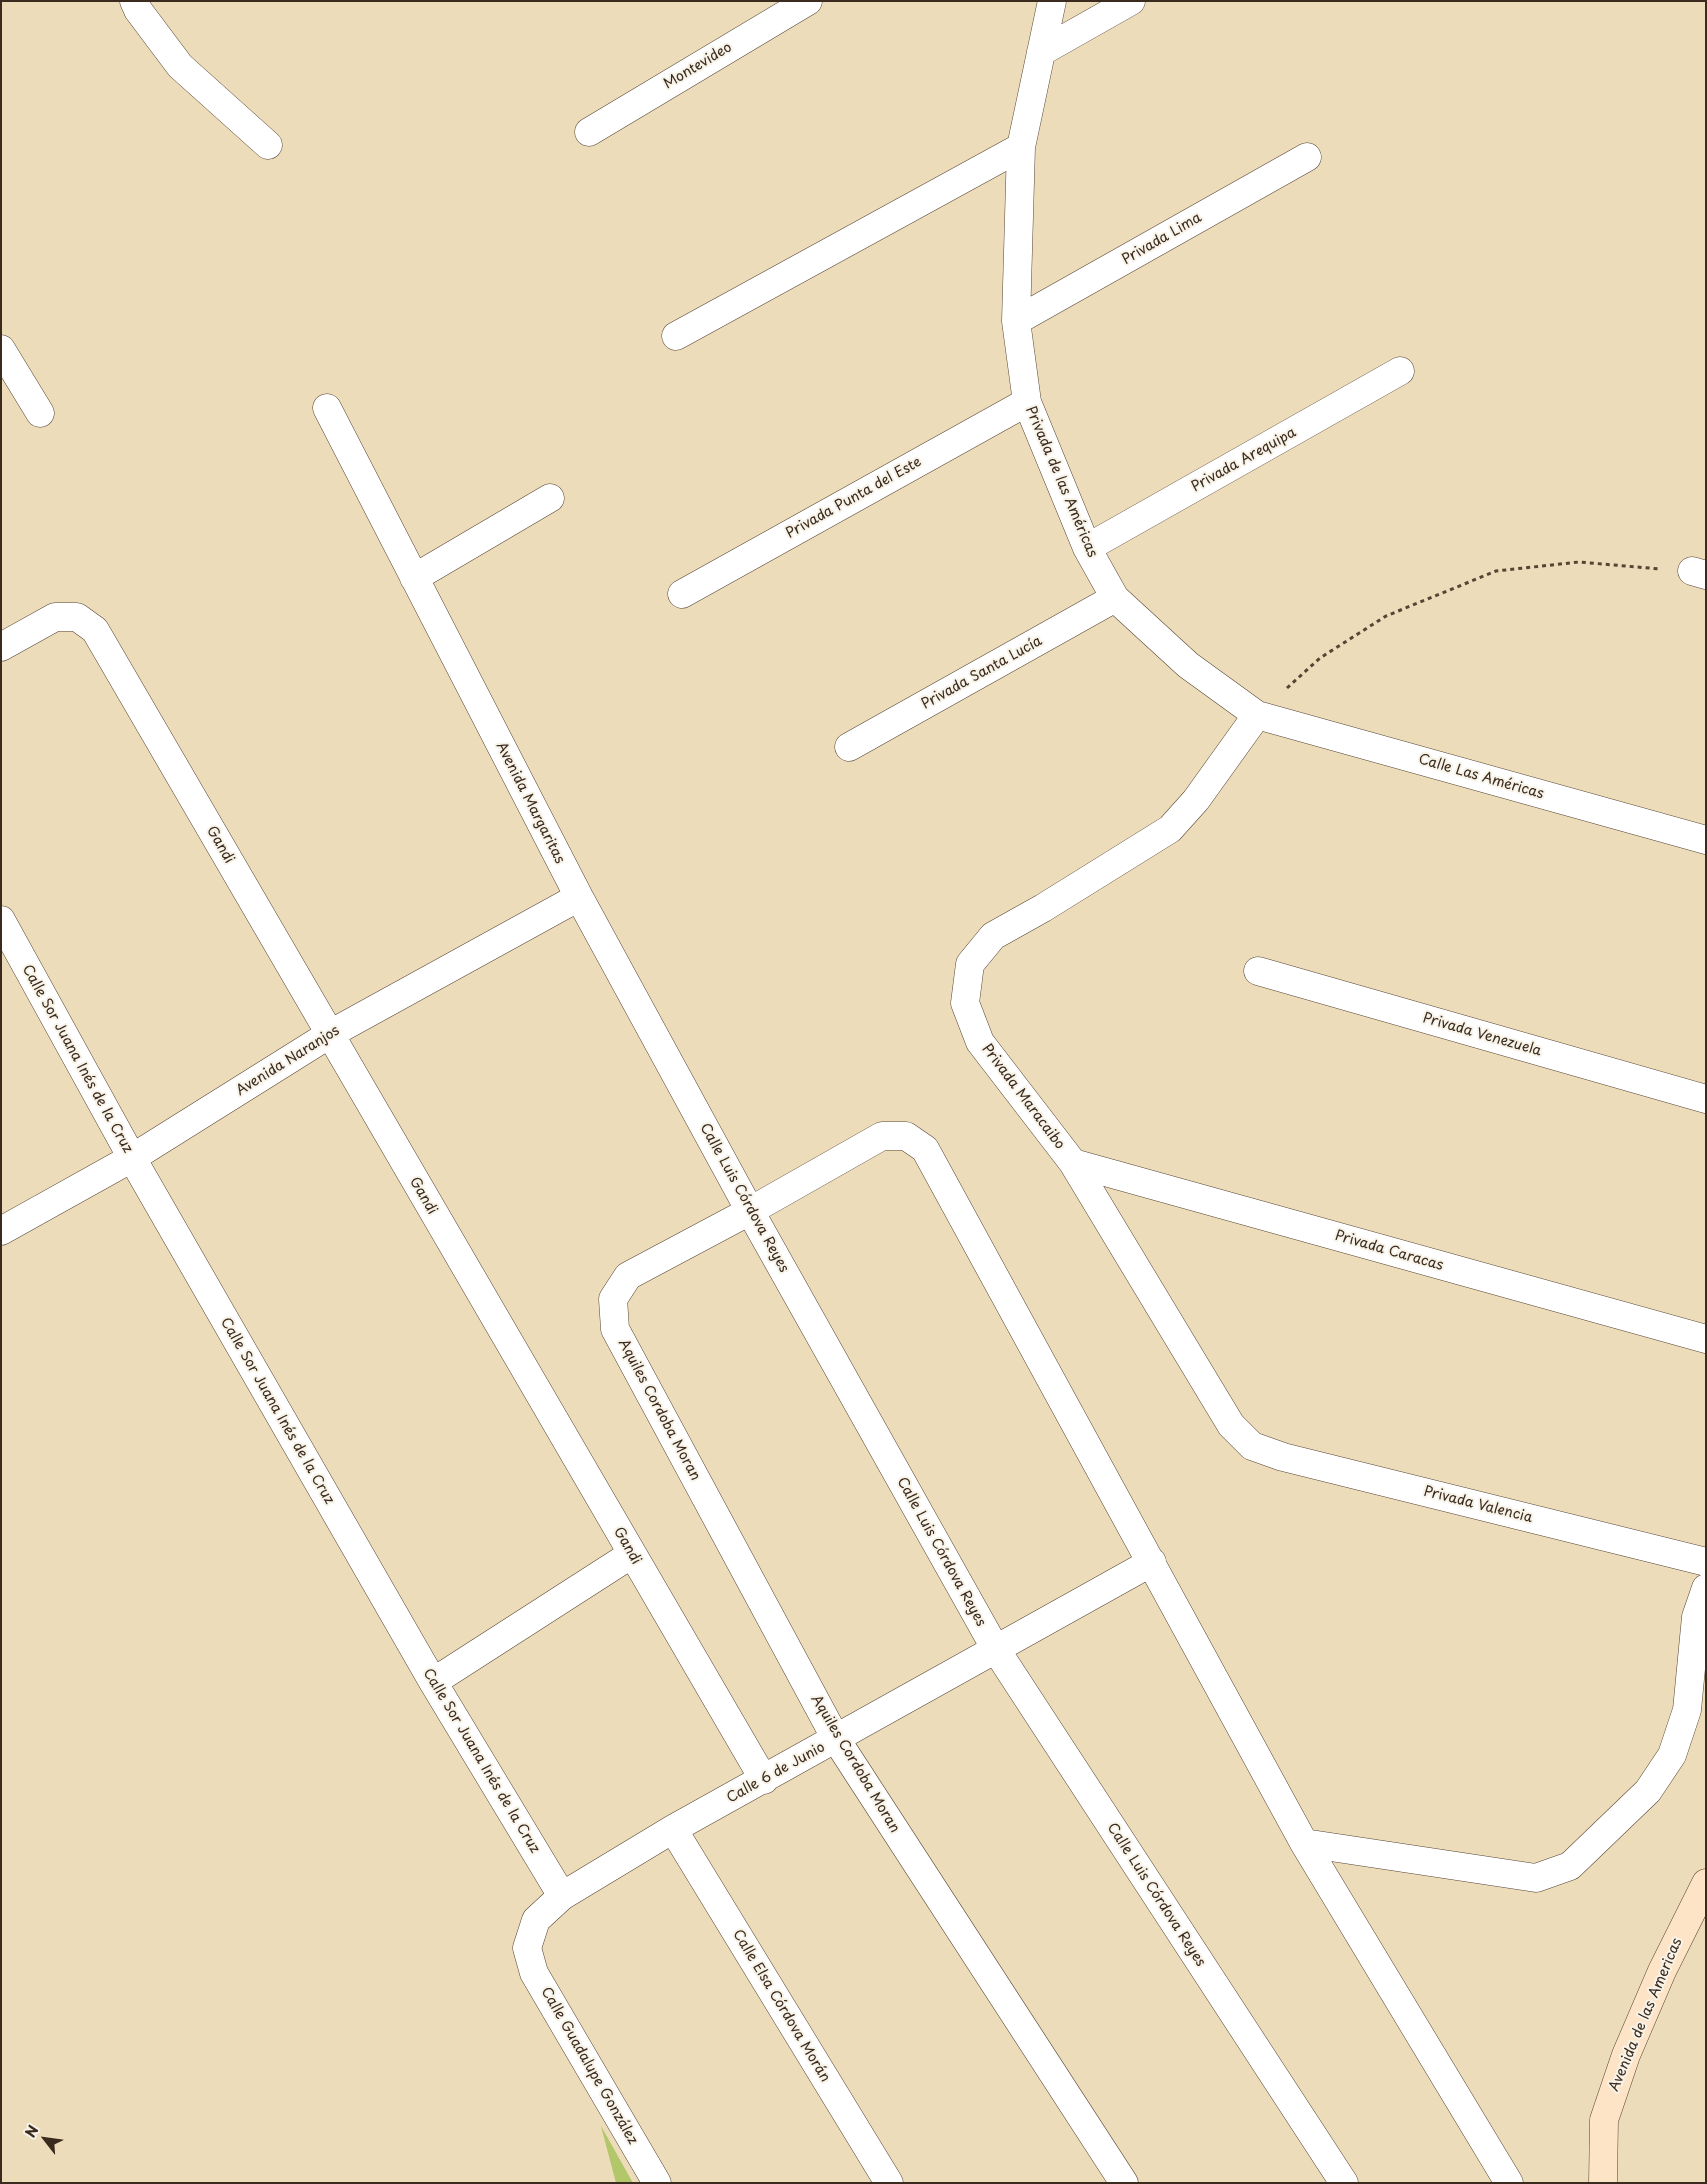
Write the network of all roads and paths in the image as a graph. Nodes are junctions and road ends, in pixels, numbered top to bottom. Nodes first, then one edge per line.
1 (134, 1) edge
2 (808, 1) edge
3 (1052, 1) edge
4 (1131, 1) edge
5 (1041, 52) junction
6 (589, 132) dead end
7 (268, 145) dead end
8 (1021, 147) junction
9 (1307, 157) dead end
10 (1016, 322) junction
11 (676, 336) dead end
12 (1, 350) edge
13 (1400, 372) dead end
14 (1027, 402) junction
15 (327, 408) dead end
16 (40, 413) dead end
17 (550, 498) dead end
18 (1087, 548) junction
19 (1699, 573) edge
20 (414, 578) junction
21 (682, 594) dead end
22 (1115, 598) junction
23 (1, 647) edge
24 (1257, 715) junction
25 (849, 747) dead end
26 (1706, 840) edge
27 (579, 897) junction
28 (1, 920) edge
29 (1258, 971) dead end
30 (330, 1034) junction
31 (1706, 1099) edge
32 (132, 1158) junction
33 (1073, 1162) junction
34 (750, 1211) junction
35 (1, 1231) edge
36 (1706, 1339) edge
37 (1252, 1446) joint
38 (632, 1554) junction
39 (1152, 1562) junction
40 (1706, 1562) edge
41 (1706, 1588) edge
42 (995, 1648) junction
43 (433, 1682) junction
44 (836, 1739) junction
45 (764, 1780) junction
46 (673, 1829) junction
47 (1304, 1843) junction
48 (1706, 1882) edge
49 (562, 1896) junction
50 (527, 1948) joint
51 (657, 2183) edge
52 (889, 2183) edge
53 (1124, 2183) edge
54 (1344, 2183) edge
55 (1509, 2183) edge
56 (1603, 2183) edge

1 - 7 street
2 - 6 street, Montevideo
3 - 5 street, Privada de las Américas
4 - 5 street
5 - 8 street, Privada de las Américas
8 - 10 street, Privada de las Américas
8 - 11 street
9 - 10 street, Privada Lima
10 - 14 street, Privada de las Américas
12 - 16 street
13 - 18 street, Privada Arequipa
14 - 18 street, Privada de las Américas
14 - 21 street, Privada Punta del Este
15 - 20 street, Avenida Margaritas
17 - 20 street
18 - 22 street, Privada de las Américas
19 - 24 path
20 - 27 street, Avenida Margaritas
22 - 24 street, Privada de las Américas
22 - 25 street, Privada Santa Lucía
23 - 30 street, Gandi
24 - 26 street, Calle Las Américas
24 - 33 street, Privada Maracaibo
27 - 30 street, Avenida Naranjos
27 - 34 street, Calle Luis Córdova Reyes
28 - 32 street, Calle Sor Juana Inés de la Cruz
29 - 31 street, Privada Venezuela
30 - 32 street, Avenida Naranjos
30 - 38 street, Gandi
32 - 35 street, Avenida Naranjos
32 - 43 street, Calle Sor Juana Inés de la Cruz
33 - 36 street, Privada Caracas
33 - 37 street, Privada Maracaibo
34 - 39 street
34 - 42 street, Calle Luis Córdova Reyes
34 - 44 street, Aquiles Cordoba Moran
37 - 40 street, Privada Valencia
38 - 43 street
38 - 45 street, Gandi
39 - 42 street, Calle 6 de Junio
39 - 47 street
41 - 47 street
42 - 44 street, Calle 6 de Junio
42 - 54 street, Calle Luis Córdova Reyes
43 - 49 street, Calle Sor Juana Inés de la Cruz
44 - 45 street, Calle 6 de Junio
44 - 53 street, Aquiles Cordoba Moran
45 - 46 street, Calle 6 de Junio
46 - 49 street, Calle 6 de Junio
46 - 52 street, Calle Elsa Córdova Morán
47 - 55 street
48 - 56 street, Avenida de las Americas
49 - 50 street, Calle 6 de Junio
50 - 51 street, Calle Guadalupe González

